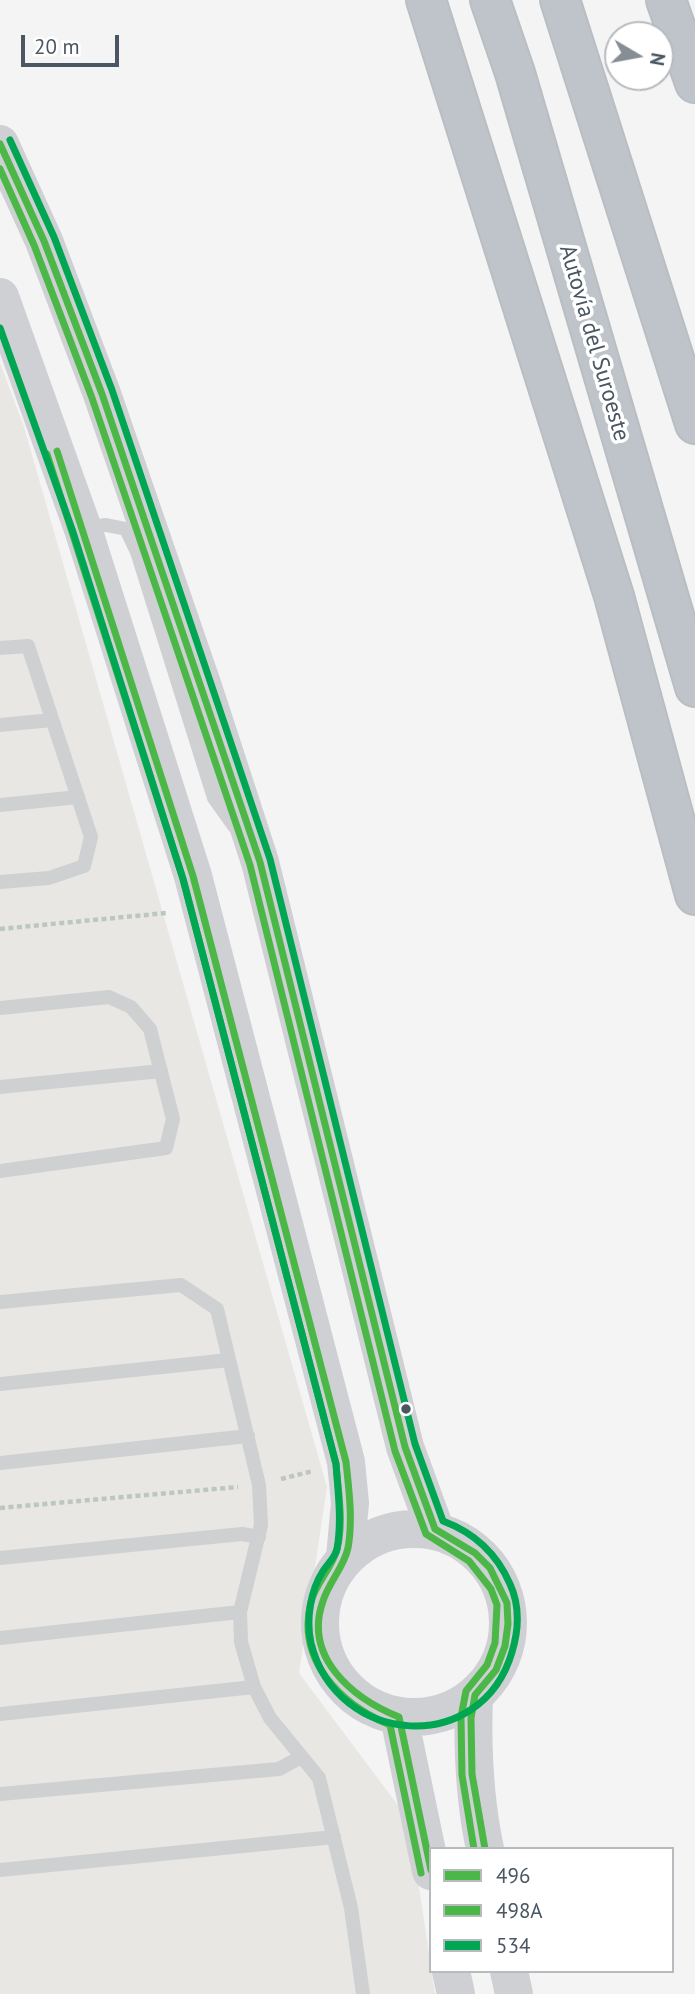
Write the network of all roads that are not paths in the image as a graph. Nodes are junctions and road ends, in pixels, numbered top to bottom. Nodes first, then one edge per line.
1 (426, 0) edge
2 (490, 0) edge
3 (560, 0) edge
4 (666, 0) edge
5 (695, 83) edge
6 (0, 144) edge
7 (0, 297) edge
8 (695, 424) edge
9 (83, 528) junction
10 (0, 648) edge
11 (695, 687) edge
12 (52, 720) junction
13 (0, 725) edge
14 (78, 797) junction
15 (0, 804) edge
16 (260, 862) junction
17 (0, 883) edge
18 (695, 895) edge
19 (0, 1008) edge
20 (161, 1071) junction
21 (0, 1087) edge
22 (0, 1171) edge
23 (0, 1302) edge
24 (229, 1360) junction
25 (0, 1384) edge
26 (248, 1436) junction
27 (0, 1463) edge
28 (435, 1530) junction
29 (258, 1537) junction
30 (345, 1557) junction
31 (0, 1558) edge
32 (240, 1612) junction
33 (0, 1638) edge
34 (254, 1687) junction
35 (474, 1696) junction
36 (0, 1714) edge
37 (399, 1717) junction
38 (301, 1757) junction
39 (0, 1794) edge
40 (334, 1837) junction
41 (485, 1847) edge
42 (429, 1861) edge
43 (0, 1870) edge
44 (451, 1973) edge
45 (509, 1973) edge
46 (363, 1994) edge
47 (456, 1994) edge
48 (514, 1994) edge

1 - 18 highway
2 - 11 highway, Autovía del Suroeste
3 - 8 highway
4 - 5 highway
6 - 16 street
7 - 9 street
9 - 16 lane
9 - 30 street
10 - 12 lane
12 - 13 lane
12 - 14 lane
14 - 15 lane
14 - 17 lane
16 - 28 street
19 - 20 lane
20 - 21 lane
20 - 22 lane
23 - 24 lane
24 - 25 lane
24 - 26 lane
26 - 27 lane
26 - 29 lane
28 - 30 street
28 - 35 street
29 - 31 lane
29 - 32 lane
30 - 37 street
32 - 33 lane
32 - 34 lane
34 - 36 lane
34 - 38 lane
35 - 37 street
35 - 41 street
37 - 42 street
38 - 39 lane
38 - 40 lane
40 - 43 lane
40 - 46 lane
44 - 47 street
45 - 48 street

